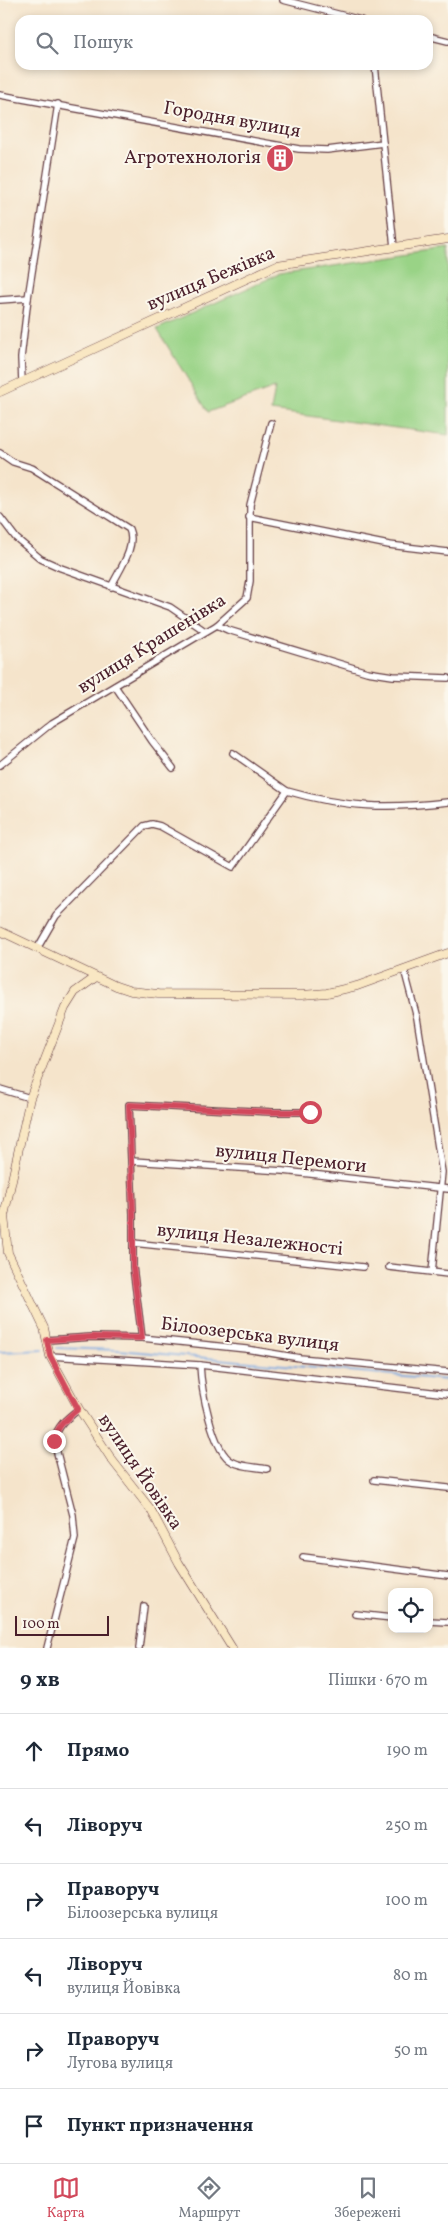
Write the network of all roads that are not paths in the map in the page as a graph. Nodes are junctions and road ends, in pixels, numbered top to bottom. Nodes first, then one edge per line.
1 (283, 0) edge
2 (342, 15) edge
3 (433, 37) edge
4 (448, 41) edge
5 (375, 70) edge
6 (0, 95) edge
7 (58, 104) junction
8 (382, 143) junction
9 (448, 239) edge
10 (394, 247) junction
11 (28, 298) junction
12 (0, 300) edge
13 (22, 382) junction
14 (0, 392) edge
15 (271, 423) dead end
16 (0, 453) edge
17 (0, 517) edge
18 (249, 517) junction
19 (448, 552) edge
20 (111, 586) junction
21 (217, 625) junction
22 (205, 631) junction
23 (448, 678) edge
24 (115, 686) junction
25 (233, 752) dead end
26 (0, 766) edge
27 (173, 768) dead end
28 (287, 791) junction
29 (448, 802) edge
30 (0, 931) edge
31 (37, 949) junction
32 (448, 953) edge
33 (404, 968) junction
34 (96, 977) junction
35 (0, 1089) edge
36 (30, 1098) junction
37 (310, 1112) dead end
38 (132, 1160) junction
39 (445, 1189) edge
40 (3, 1206) edge
41 (133, 1243) junction
42 (363, 1267) dead end
43 (389, 1267) dead end
44 (432, 1272) junction
45 (448, 1274) edge
46 (142, 1338) junction
47 (47, 1340) junction
48 (50, 1356) junction
49 (200, 1365) junction
50 (448, 1372) edge
51 (448, 1394) edge
52 (78, 1409) junction
53 (268, 1469) dead end
54 (374, 1480) dead end
55 (448, 1488) edge
56 (303, 1557) dead end
57 (448, 1576) edge
58 (144, 1606) dead end
59 (355, 1614) dead end
60 (388, 1618) edge
61 (433, 1621) edge
62 (448, 1622) edge
63 (47, 1648) edge
64 (139, 1648) edge
65 (232, 1648) edge

1 - 2 street
3 - 4 street
5 - 8 street
6 - 7 street, Городня вулиця
7 - 8 street, Городня вулиця
7 - 11 street
8 - 10 street
9 - 10 street, вулиця Бежівка
10 - 13 street, вулиця Бежівка
11 - 12 street
11 - 13 street
13 - 14 street, вулиця Бежівка
15 - 18 street, вулиця Крашенівка
16 - 20 street
17 - 20 street
18 - 19 street
18 - 21 street, вулиця Крашенівка
20 - 22 street
21 - 22 street, вулиця Крашенівка
21 - 23 street
22 - 24 street, вулиця Крашенівка
24 - 26 street, вулиця Крашенівка
24 - 27 street
25 - 28 street
28 - 29 street
28 - 31 street
30 - 31 street
31 - 34 street
32 - 33 street
33 - 34 street
33 - 39 street
34 - 36 street, вулиця Йовівка
35 - 36 street
36 - 40 street, вулиця Йовівка
37 - 38 street
38 - 39 street, вулиця Перемоги
38 - 41 street
39 - 44 street
40 - 47 street, вулиця Йовівка
41 - 42 street, вулиця Незалежності
41 - 46 street
43 - 44 street
44 - 45 street
46 - 47 street, Білоозерська вулиця
46 - 50 street, Білоозерська вулиця
47 - 48 street, вулиця Йовівка
48 - 49 street, Білоозерська вулиця
48 - 52 street, вулиця Йовівка
49 - 51 street, Білоозерська вулиця
49 - 53 street
52 - 63 street
52 - 65 street, вулиця Йовівка
54 - 55 street
56 - 57 street
58 - 64 street
59 - 60 street
61 - 62 street

